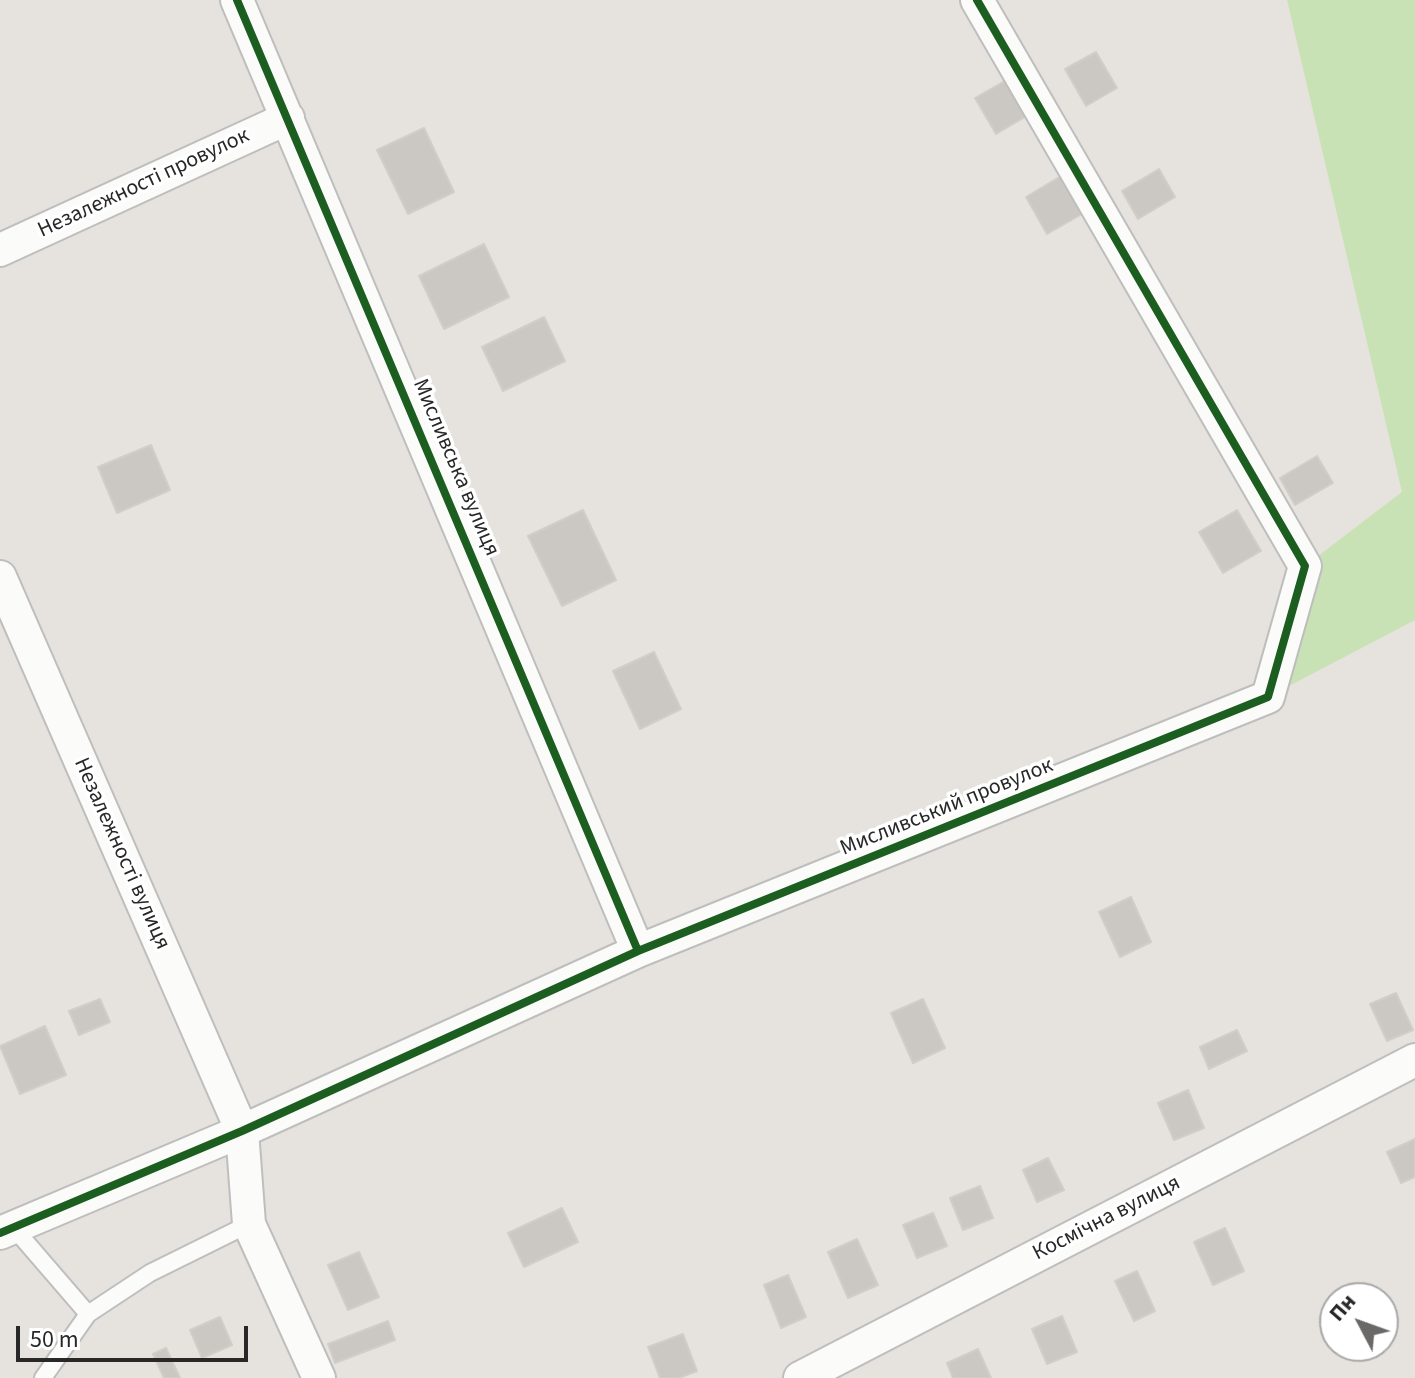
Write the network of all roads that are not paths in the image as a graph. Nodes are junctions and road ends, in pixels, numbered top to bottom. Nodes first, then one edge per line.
1 (237, 0) edge
2 (977, 0) edge
3 (288, 118) junction
4 (0, 250) edge
5 (0, 577) edge
6 (638, 951) junction
7 (1415, 1060) edge
8 (242, 1131) junction
9 (249, 1224) junction
10 (7, 1230) edge
11 (88, 1314) junction
12 (43, 1378) edge
13 (319, 1378) edge
14 (800, 1378) edge

1 - 3 street, Мисливська вулиця
2 - 6 street, Мисливський провулок
3 - 4 street, Незалежності провулок
3 - 6 street, Мисливська вулиця
5 - 8 street, Незалежності вулиця
6 - 8 street, Мисливський провулок
7 - 14 street, Космічна вулиця
8 - 9 street, Незалежності вулиця
8 - 10 street, Мисливський провулок
9 - 11 lane
9 - 13 street
10 - 11 lane
11 - 12 lane

